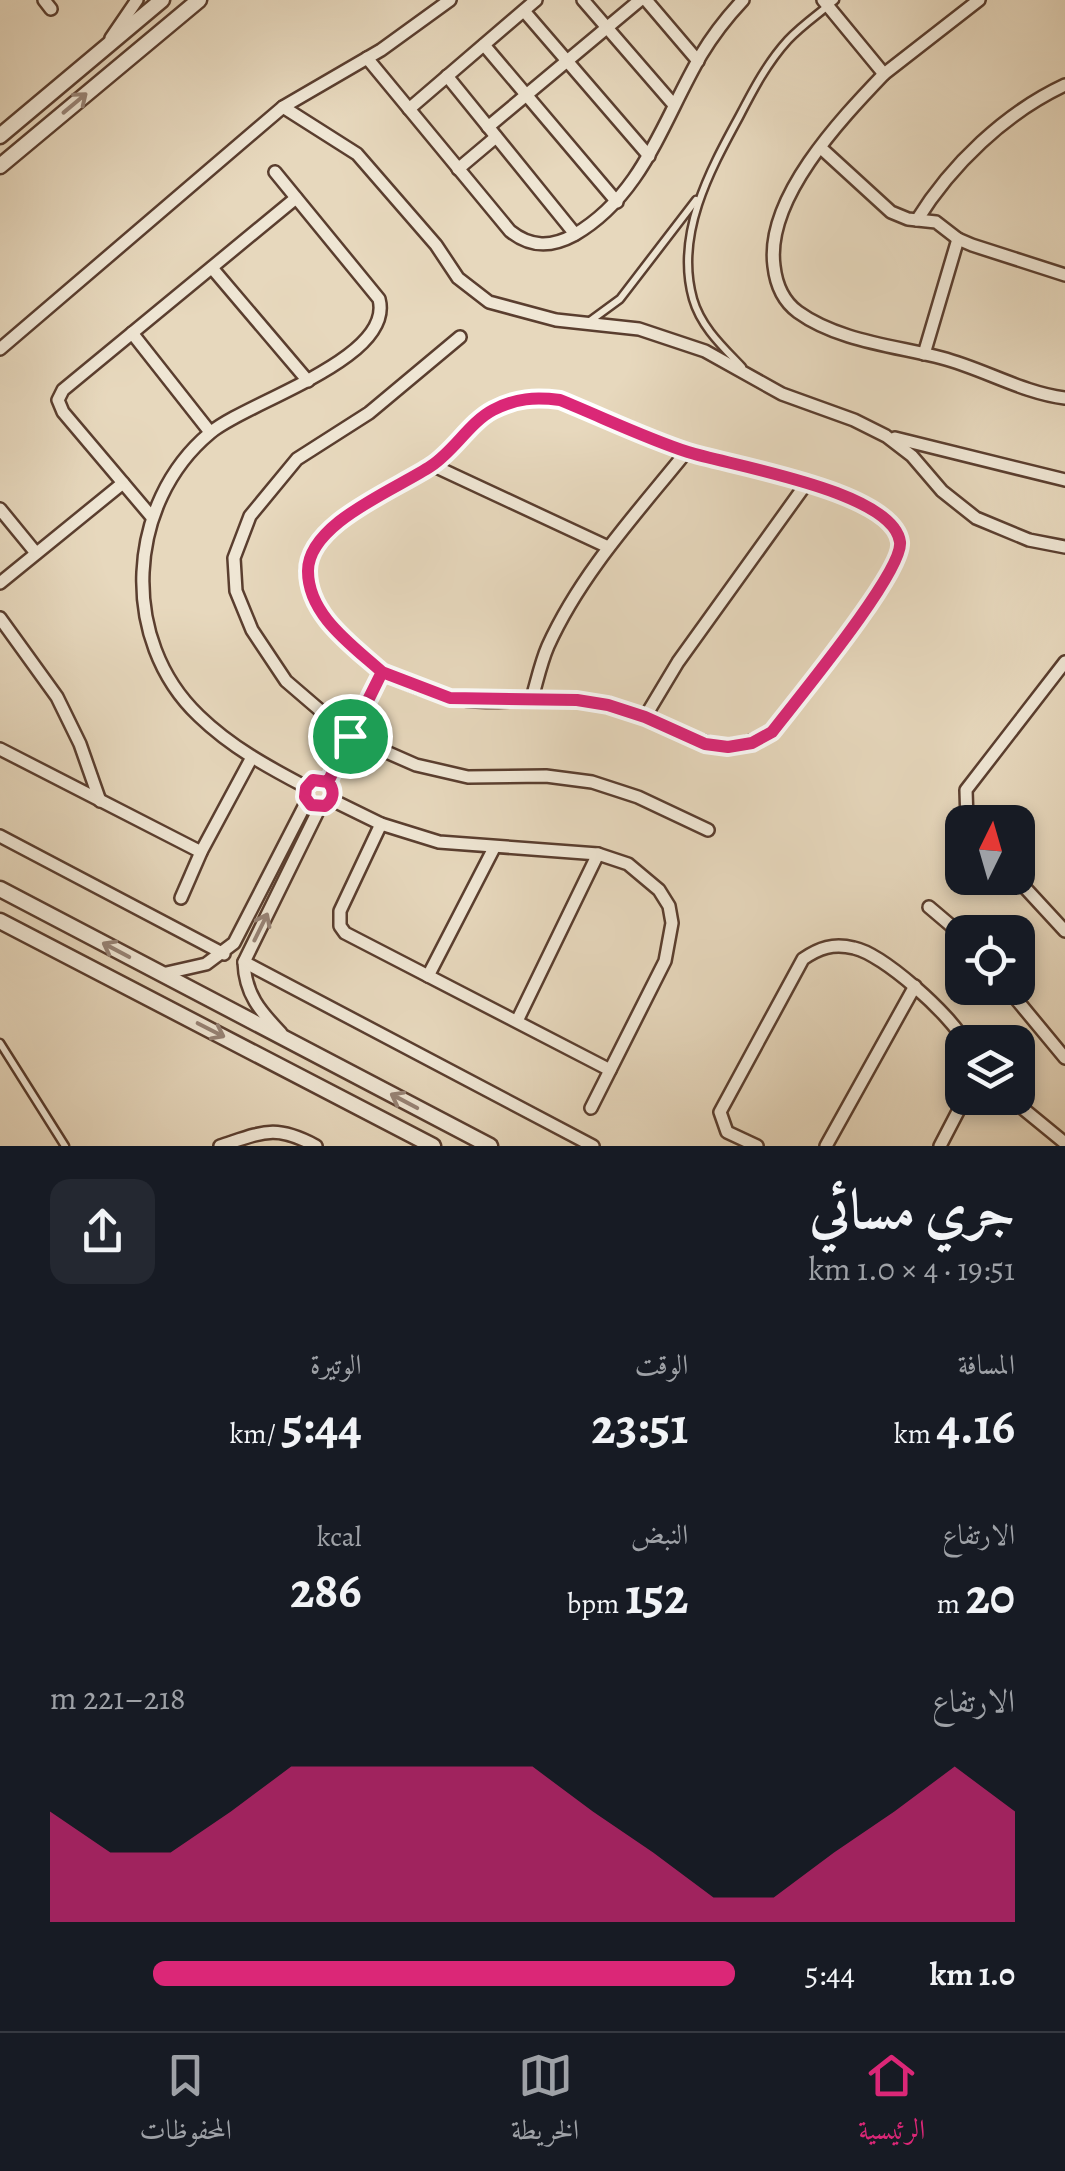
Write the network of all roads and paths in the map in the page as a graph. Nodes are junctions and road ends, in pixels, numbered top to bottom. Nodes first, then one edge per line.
1 (137, 0) edge
2 (162, 0) edge
3 (199, 0) edge
4 (450, 0) edge
5 (536, 0) edge
6 (584, 0) edge
7 (643, 0) edge
8 (979, 0) edge
9 (829, 2) edge
10 (734, 3) edge
11 (524, 11) junction
12 (607, 27) junction
13 (484, 45) junction
14 (99, 53) junction
15 (367, 58) junction
16 (567, 61) junction
17 (698, 61) junction
18 (884, 74) junction
19 (447, 76) junction
20 (1065, 86) edge
21 (526, 95) junction
22 (674, 105) junction
23 (283, 107) junction
24 (409, 109) junction
25 (492, 132) junction
26 (0, 136) edge
27 (822, 148) junction
28 (649, 156) junction
29 (0, 166) edge
30 (458, 169) junction
31 (275, 172) dead end
32 (700, 195) junction
33 (296, 198) junction
34 (617, 202) junction
35 (917, 220) junction
36 (575, 234) junction
37 (958, 239) junction
38 (212, 268) junction
39 (1065, 275) edge
40 (584, 323) junction
41 (132, 333) junction
42 (460, 337) dead end
43 (0, 349) edge
44 (924, 354) junction
45 (750, 376) junction
46 (308, 381) junction
47 (1065, 398) edge
48 (210, 432) junction
49 (886, 436) junction
50 (687, 451) junction
51 (432, 465) junction
52 (1065, 480) edge
53 (123, 483) junction
54 (806, 484) junction
55 (0, 509) edge
56 (151, 516) junction
57 (1065, 546) edge
58 (608, 547) junction
59 (36, 553) junction
60 (0, 583) edge
61 (0, 618) edge
62 (1065, 662) edge
63 (382, 672) junction
64 (532, 698) junction
65 (645, 717) junction
66 (350, 736) junction
67 (0, 749) edge
68 (251, 758) junction
69 (328, 782) junction
70 (306, 788) junction
71 (101, 802) junction
72 (307, 802) junction
73 (326, 804) junction
74 (965, 805) edge
75 (381, 824) junction
76 (708, 830) dead end
77 (0, 836) edge
78 (494, 848) junction
79 (201, 852) junction
80 (598, 854) junction
81 (0, 888) edge
82 (1033, 895) edge
83 (181, 898) dead end
84 (928, 906) dead end
85 (0, 920) edge
86 (945, 921) edge
87 (1064, 926) edge
88 (224, 954) junction
89 (244, 962) junction
90 (162, 974) junction
91 (428, 976) junction
92 (916, 986) junction
93 (1021, 1005) edge
94 (517, 1022) junction
95 (953, 1025) edge
96 (288, 1040) junction
97 (0, 1044) edge
98 (1065, 1058) edge
99 (610, 1070) junction
100 (591, 1108) dead end
101 (956, 1115) edge
102 (1029, 1115) edge
103 (1059, 1142) edge
104 (426, 1144) edge
105 (64, 1146) edge
106 (220, 1146) edge
107 (316, 1146) edge
108 (490, 1146) edge
109 (593, 1146) edge
110 (756, 1146) edge
111 (826, 1146) edge
112 (940, 1146) edge

1 - 14 street
2 - 14 street
29 -> 3 street
4 - 15 street
5 - 11 street
6 - 12 street
7 - 12 street
7 - 17 street
8 - 18 street
9 - 18 street
9 - 32 lane
10 - 17 street
11 - 13 street
11 - 16 street
12 - 16 street
12 - 22 street
13 - 19 street
13 - 21 street
14 - 26 street
15 - 23 street
15 - 24 street
16 - 21 street
16 - 28 street
17 - 22 street
18 - 27 street
19 - 24 street
19 - 25 street
20 - 35 street
21 - 25 street
21 - 34 street
22 - 28 street
23 - 40 street
23 - 43 street
24 - 30 street
25 - 30 street
25 - 36 street
27 - 35 street
27 - 44 street
28 - 34 street
30 - 36 street
31 - 33 street
32 - 40 lane
32 - 45 lane
33 - 38 street
33 - 46 street
34 - 36 street
35 - 37 street
37 - 39 street
37 - 44 street
38 - 41 street
38 - 46 street
40 - 45 street
41 - 48 street
41 - 53 street
42 - 66 street
44 - 47 street
45 - 49 street
46 - 48 street
48 - 56 street
49 - 52 street
49 - 57 street
50 - 51 street
50 - 54 street
50 - 58 street
51 - 58 street
51 - 63 street
53 - 56 street
53 - 59 street
54 - 65 street
54 - 65 street
55 - 59 street
56 - 68 street
58 - 64 street
59 - 60 street
61 - 71 street
62 - 74 street
63 - 64 street
63 - 66 street
64 - 65 street
66 - 69 street
66 - 76 street
67 - 71 street
68 - 70 street
68 - 79 street
69 - 70 street
69 - 73 street
70 - 72 street
71 - 79 street
72 - 73 street
72 - 88 street
73 - 75 street
89 -> 73 street
75 - 78 street
75 - 91 street
77 - 88 street
78 - 80 street
78 - 91 street
79 - 83 street
80 - 94 street
80 - 99 street
90 -> 81 street
82 - 87 street
84 - 86 street
85 -> 104 street
88 - 90 street
89 - 96 street
89 - 109 street
90 - 96 street
91 - 94 street
92 - 95 street
92 - 110 street
92 - 111 street
93 - 98 street
94 - 99 street
108 -> 96 street
97 - 105 lane
99 - 100 street
101 - 112 street
102 - 103 street
106 - 107 street

